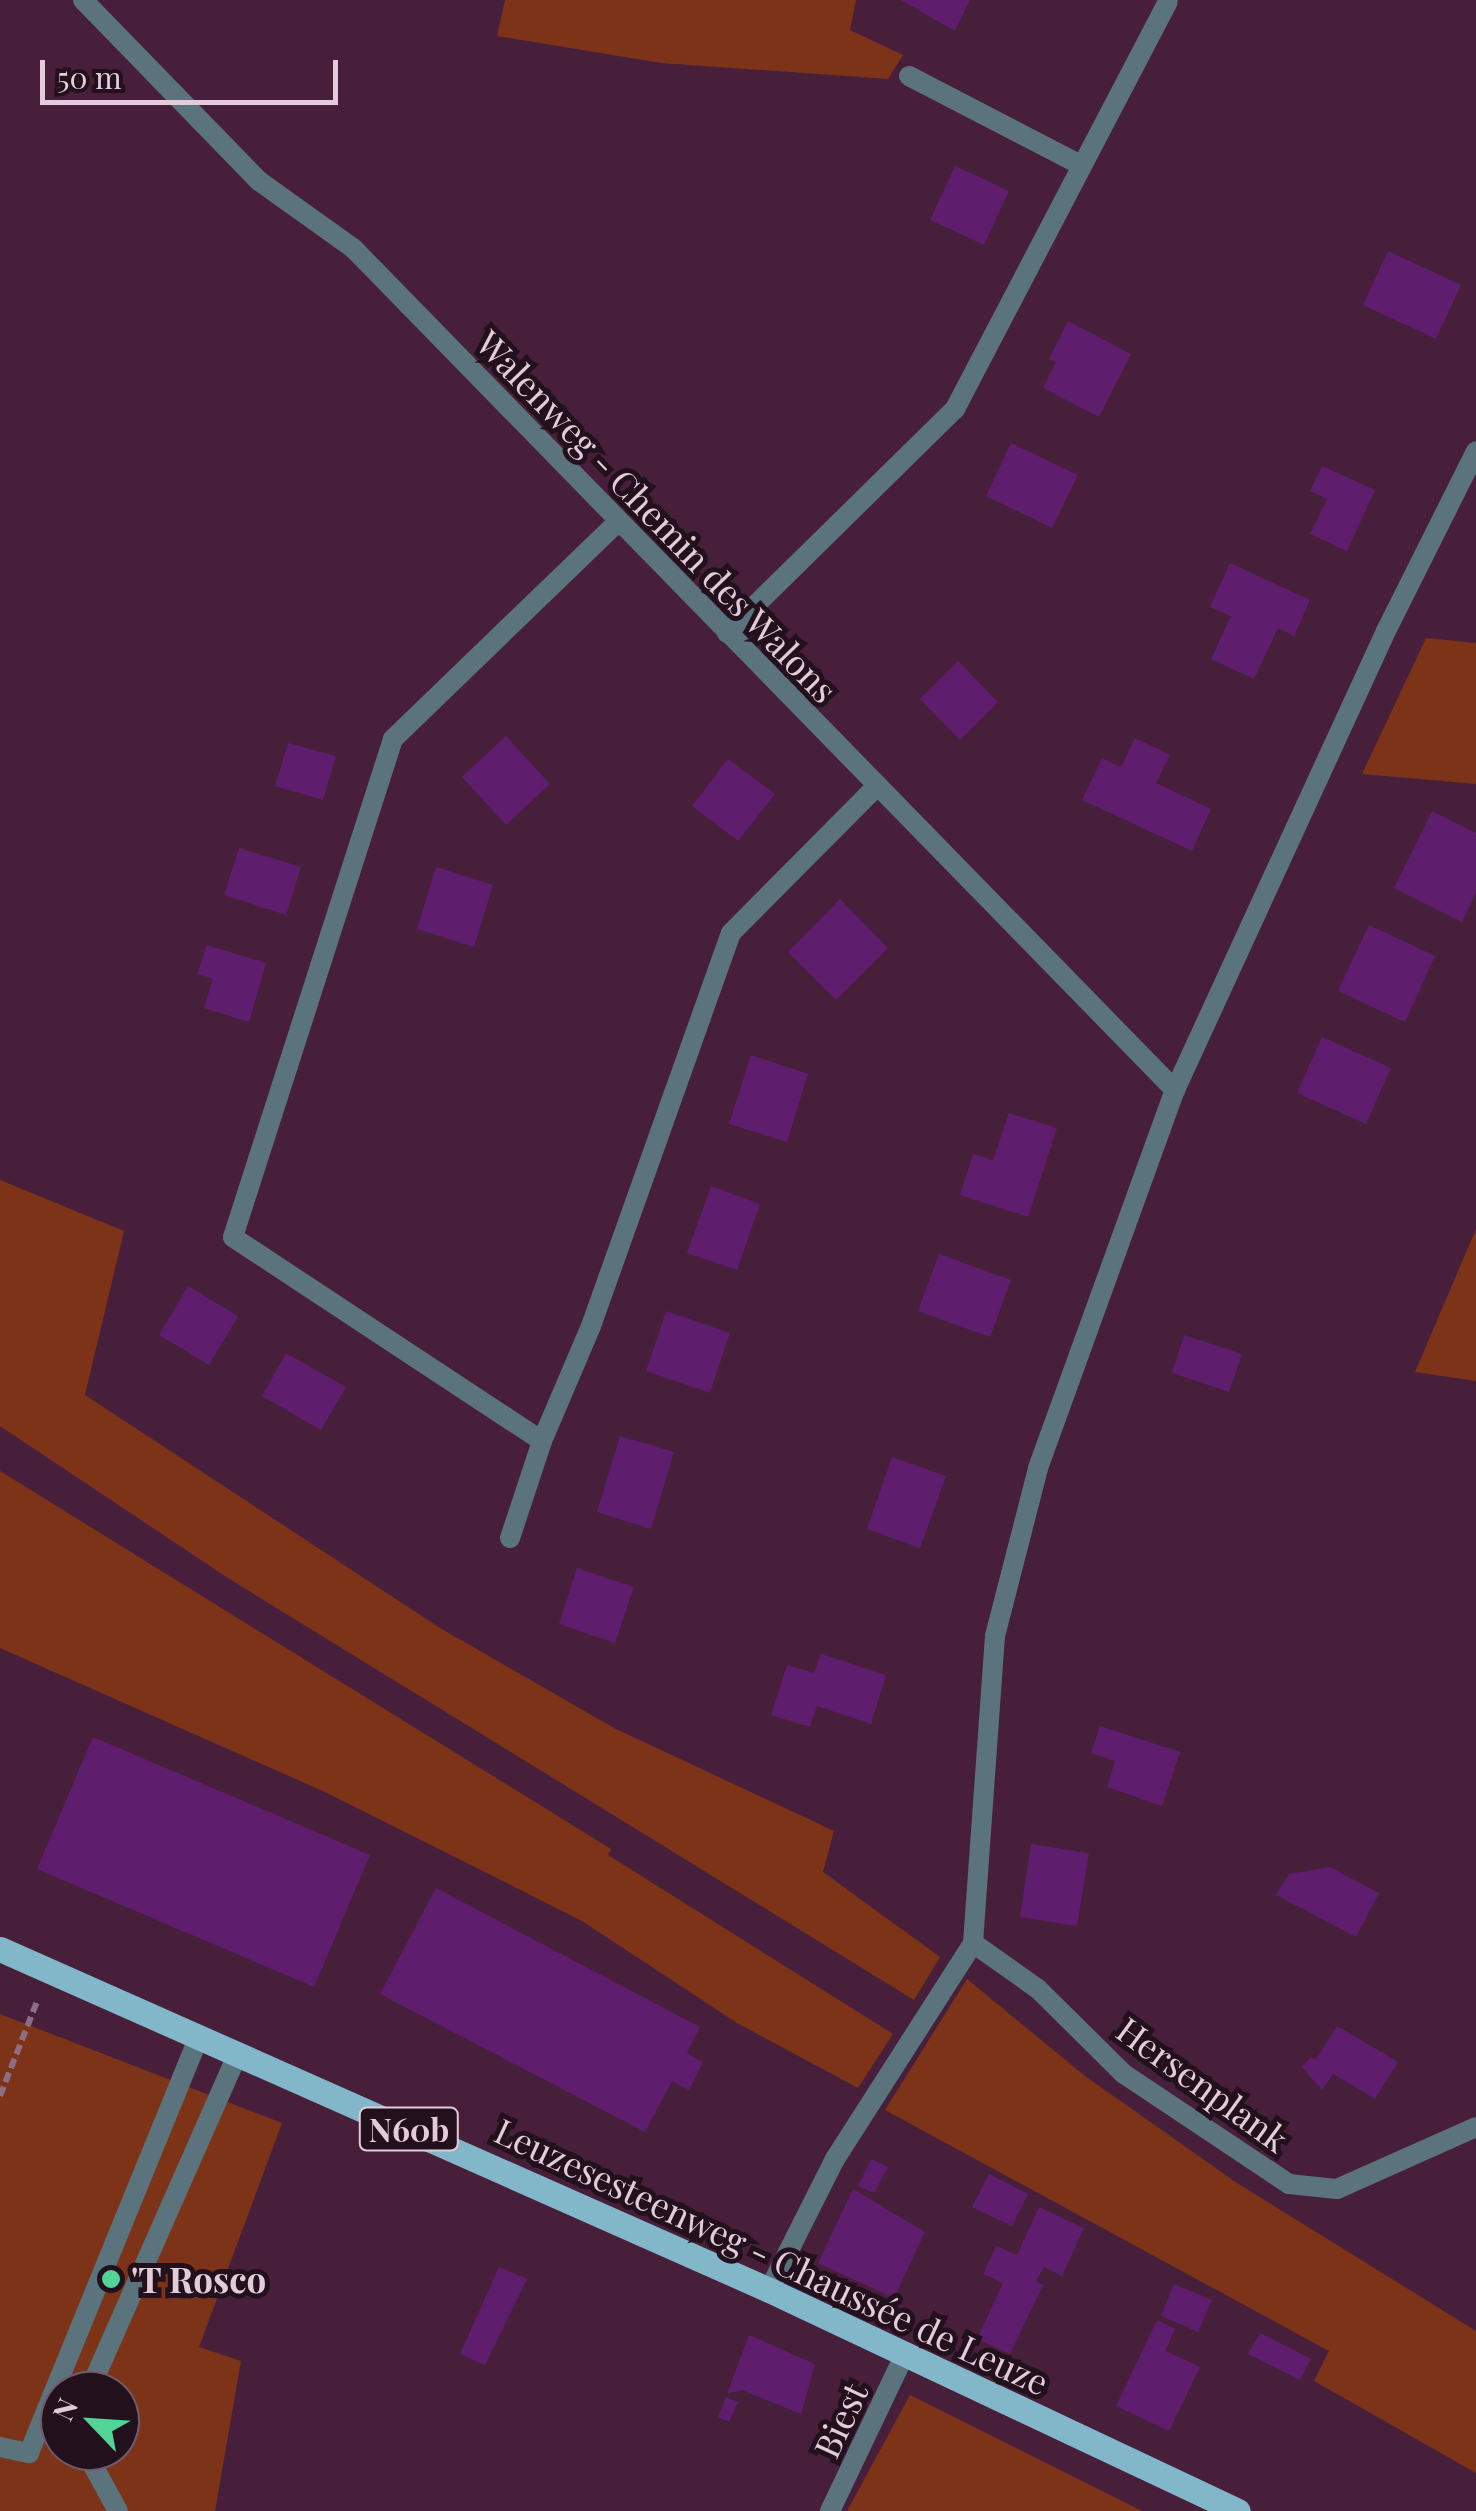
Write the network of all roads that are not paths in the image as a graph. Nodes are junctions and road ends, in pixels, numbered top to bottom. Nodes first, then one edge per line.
1 (82, 0) edge
2 (1168, 2) edge
3 (909, 76) dead end
4 (1078, 164) junction
5 (1476, 451) edge
6 (618, 522) junction
7 (727, 633) junction
8 (877, 786) junction
9 (1175, 1090) junction
10 (542, 1441) junction
11 (510, 1538) dead end
12 (973, 1943) junction
13 (0, 1949) edge
14 (198, 2036) junction
15 (238, 2053) junction
16 (1476, 2127) edge
17 (769, 2290) junction
18 (905, 2354) junction
19 (97, 2371) edge
20 (0, 2446) edge
21 (96, 2471) edge
22 (118, 2511) edge
23 (830, 2511) edge
24 (1238, 2511) edge

1 - 6 street, Walenweg - Chemin des Walons
2 - 4 street
3 - 4 street
4 - 7 street
5 - 9 street
6 - 7 street, Walenweg - Chemin des Walons
6 - 10 street
7 - 8 street, Walenweg - Chemin des Walons
8 - 9 street, Walenweg - Chemin des Walons
8 - 10 street
9 - 12 street
10 - 11 street
12 - 16 street, Hersenplank
12 - 17 street
13 - 14 main road, Leuzesesteenweg - Chaussée de Leuze / N60b
14 - 15 main road, Leuzesesteenweg - Chaussée de Leuze / N60b
14 - 20 street
15 - 17 main road, Leuzesesteenweg - Chaussée de Leuze / N60b
15 - 19 street
17 - 18 main road, Leuzesesteenweg - Chaussée de Leuze / N60b
18 - 23 street, Biest
18 - 24 main road, Leuzesesteenweg - Chaussée de Leuze / N60b
21 - 22 street

